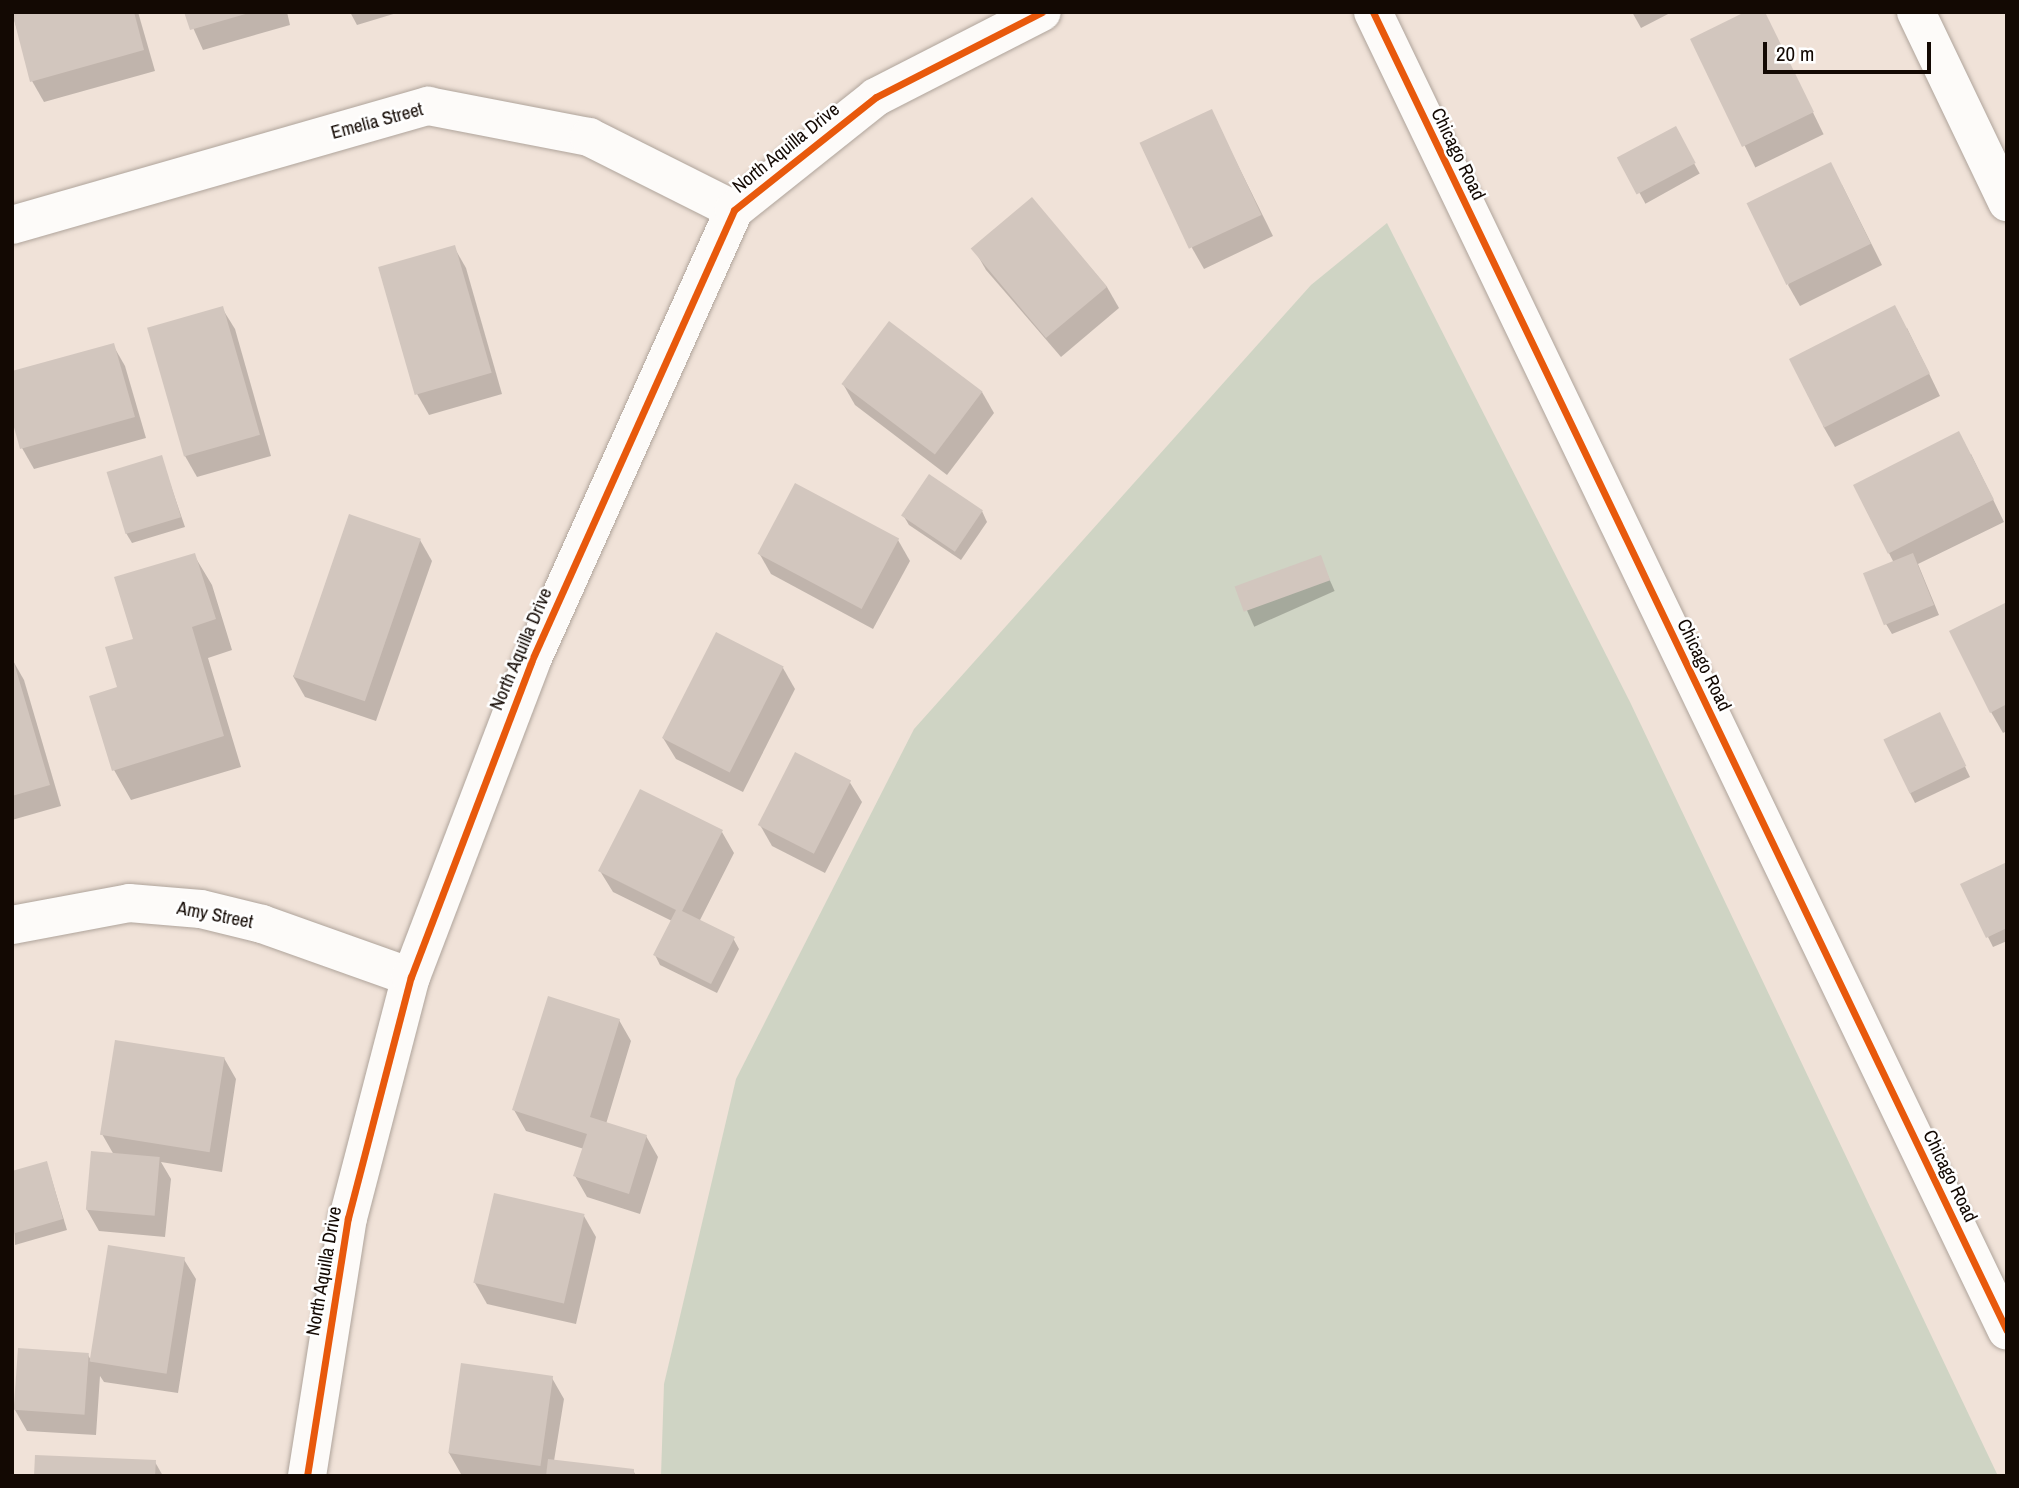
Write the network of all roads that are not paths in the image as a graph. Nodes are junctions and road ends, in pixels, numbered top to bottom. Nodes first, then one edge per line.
1 (1042, 12) edge
2 (1373, 12) edge
3 (1916, 12) edge
4 (2007, 202) edge
5 (734, 210) junction
6 (12, 225) edge
7 (12, 925) edge
8 (411, 977) junction
9 (2007, 1331) edge
10 (307, 1476) edge

1 - 5 street, North Aquilla Drive
2 - 9 street, Chicago Road
3 - 4 street
5 - 6 street, Emelia Street
5 - 8 street, North Aquilla Drive
7 - 8 street, Amy Street
8 - 10 street, North Aquilla Drive

